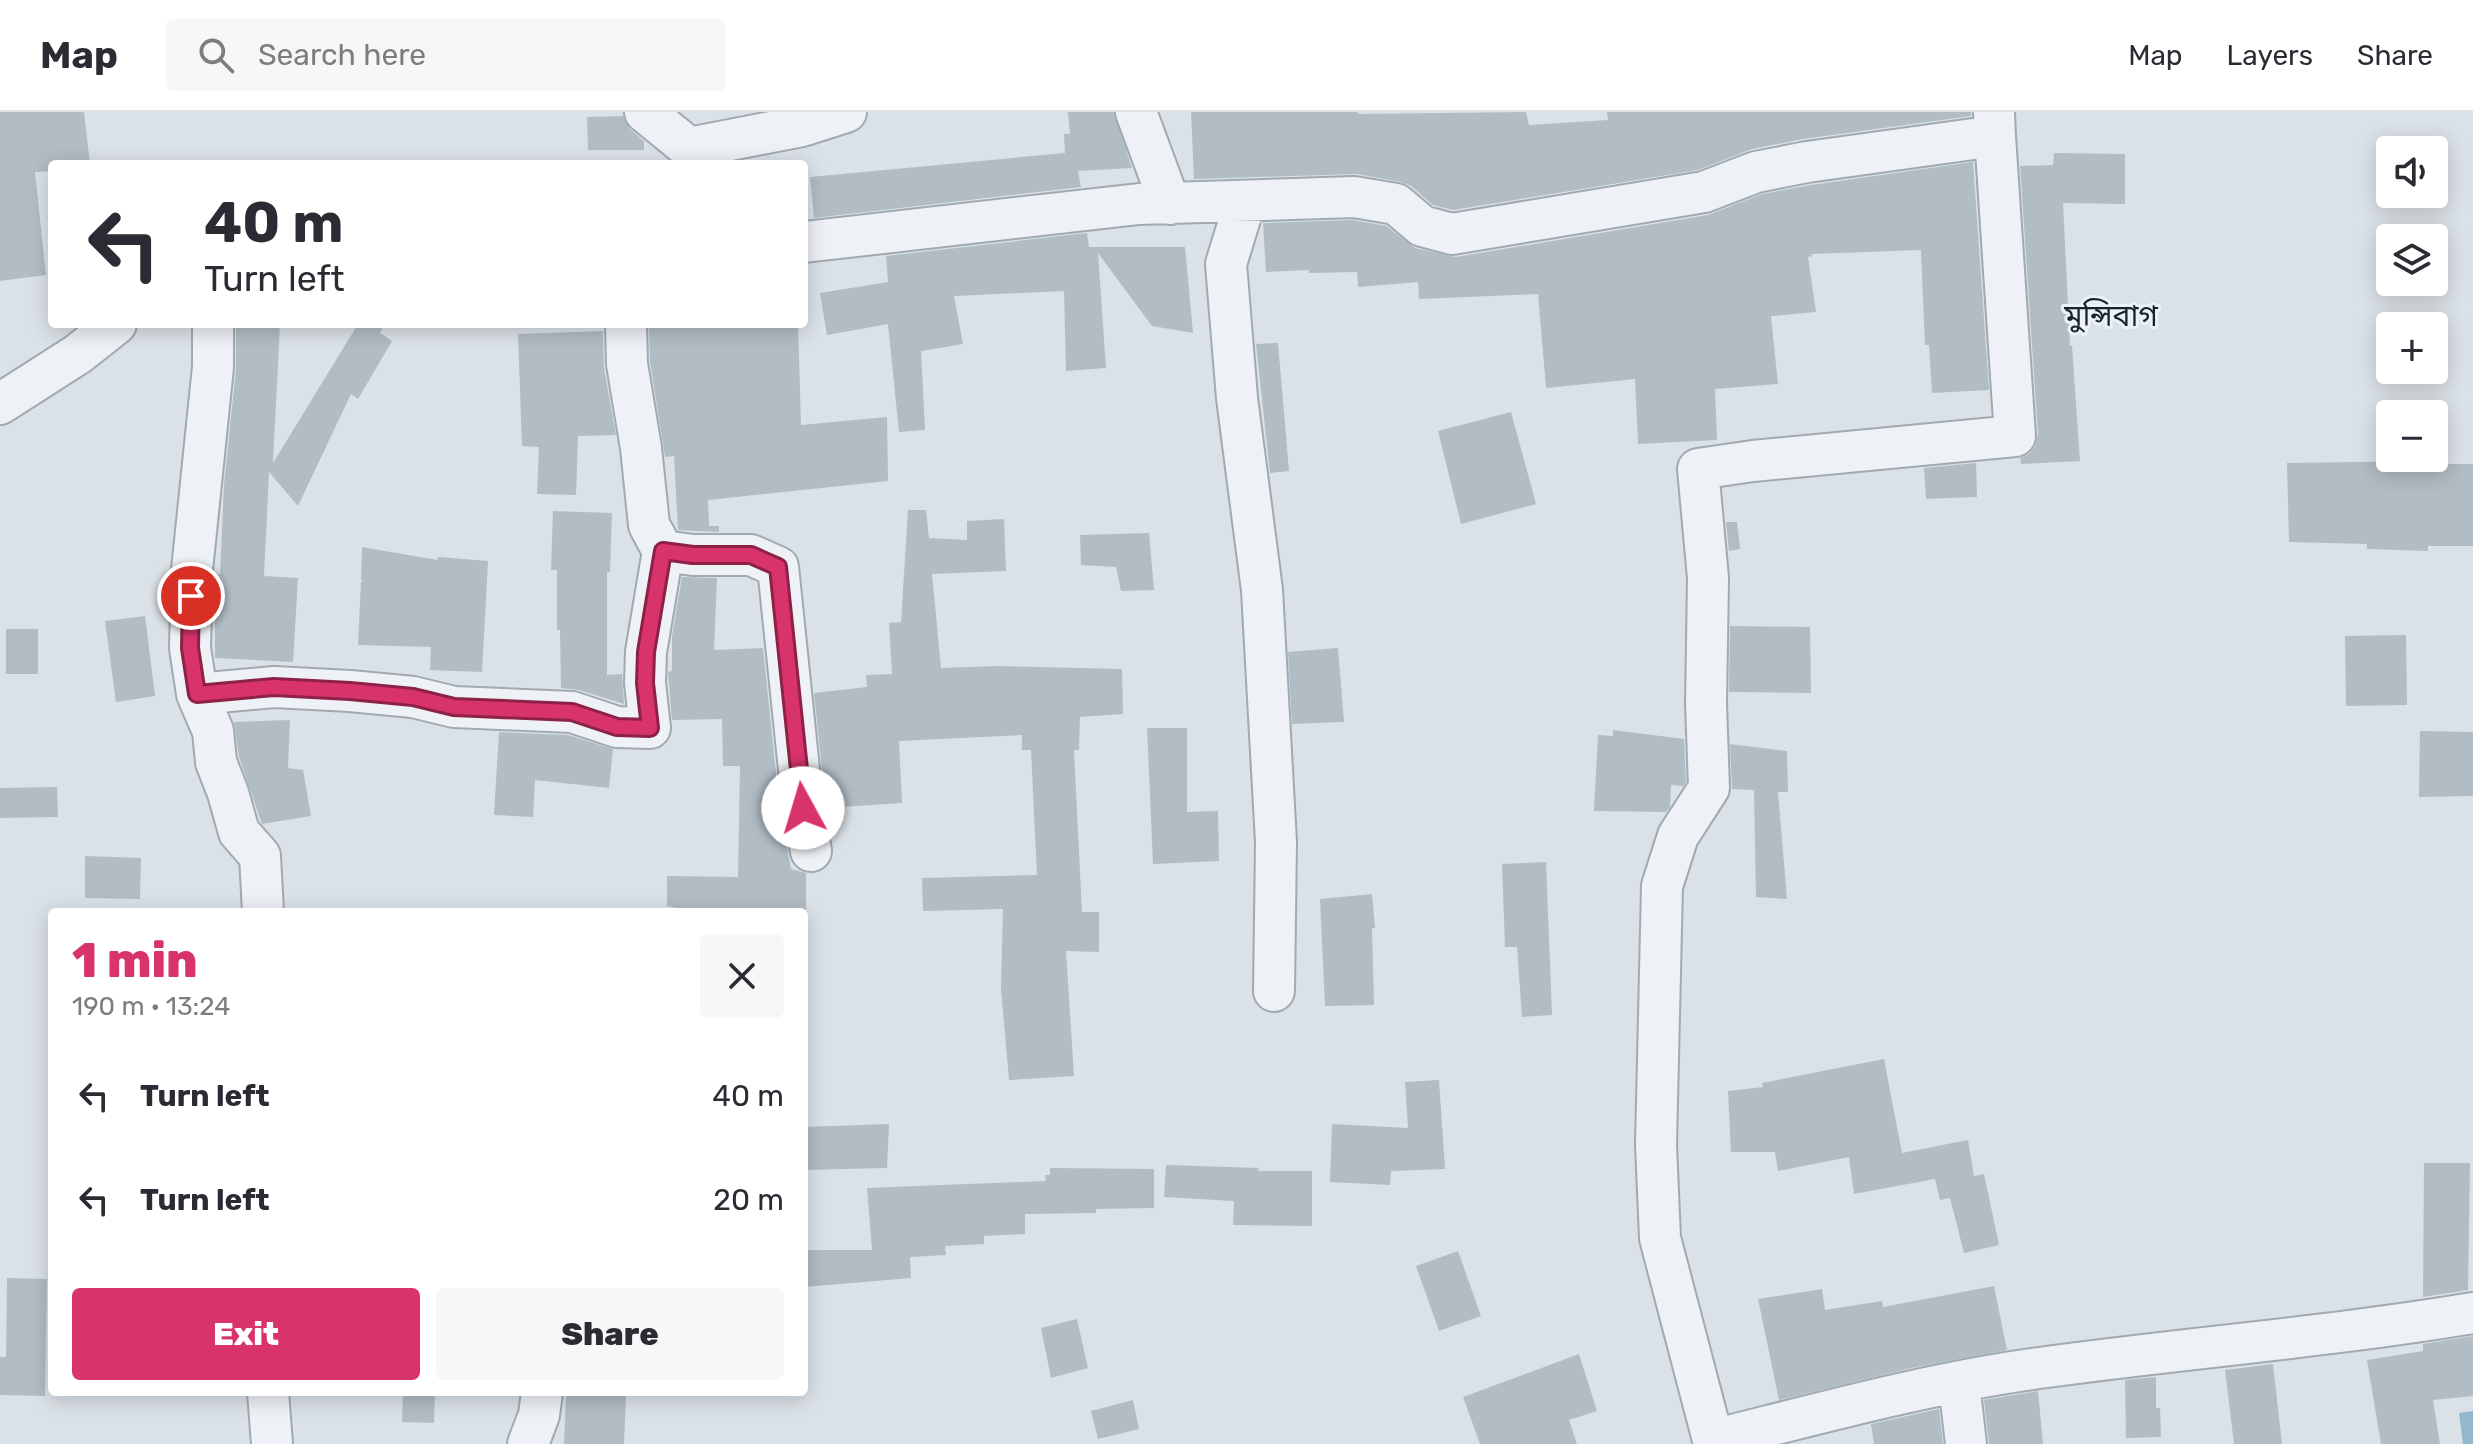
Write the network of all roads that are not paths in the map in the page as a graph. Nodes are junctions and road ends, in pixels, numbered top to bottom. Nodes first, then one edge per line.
1 (645, 112) edge
2 (846, 112) edge
3 (1136, 112) edge
4 (1995, 124) edge
5 (1245, 202) junction
6 (1170, 204) junction
7 (808, 242) edge
8 (111, 328) edge
9 (213, 328) edge
10 (626, 328) edge
11 (0, 404) edge
12 (663, 551) junction
13 (197, 694) junction
14 (811, 851) dead end
15 (263, 908) edge
16 (1274, 991) dead end
17 (2473, 1313) edge
18 (1959, 1383) junction
19 (268, 1396) edge
20 (541, 1396) edge
21 (272, 1444) edge
22 (528, 1444) edge
23 (1966, 1444) edge

1 - 2 street
3 - 6 street
4 - 5 street
4 - 18 street
5 - 6 street
5 - 16 street
6 - 7 street
8 - 11 street
9 - 13 street
10 - 12 street
12 - 13 street
12 - 14 street
13 - 15 street
17 - 18 street
18 - 23 street
19 - 21 street
20 - 22 street

